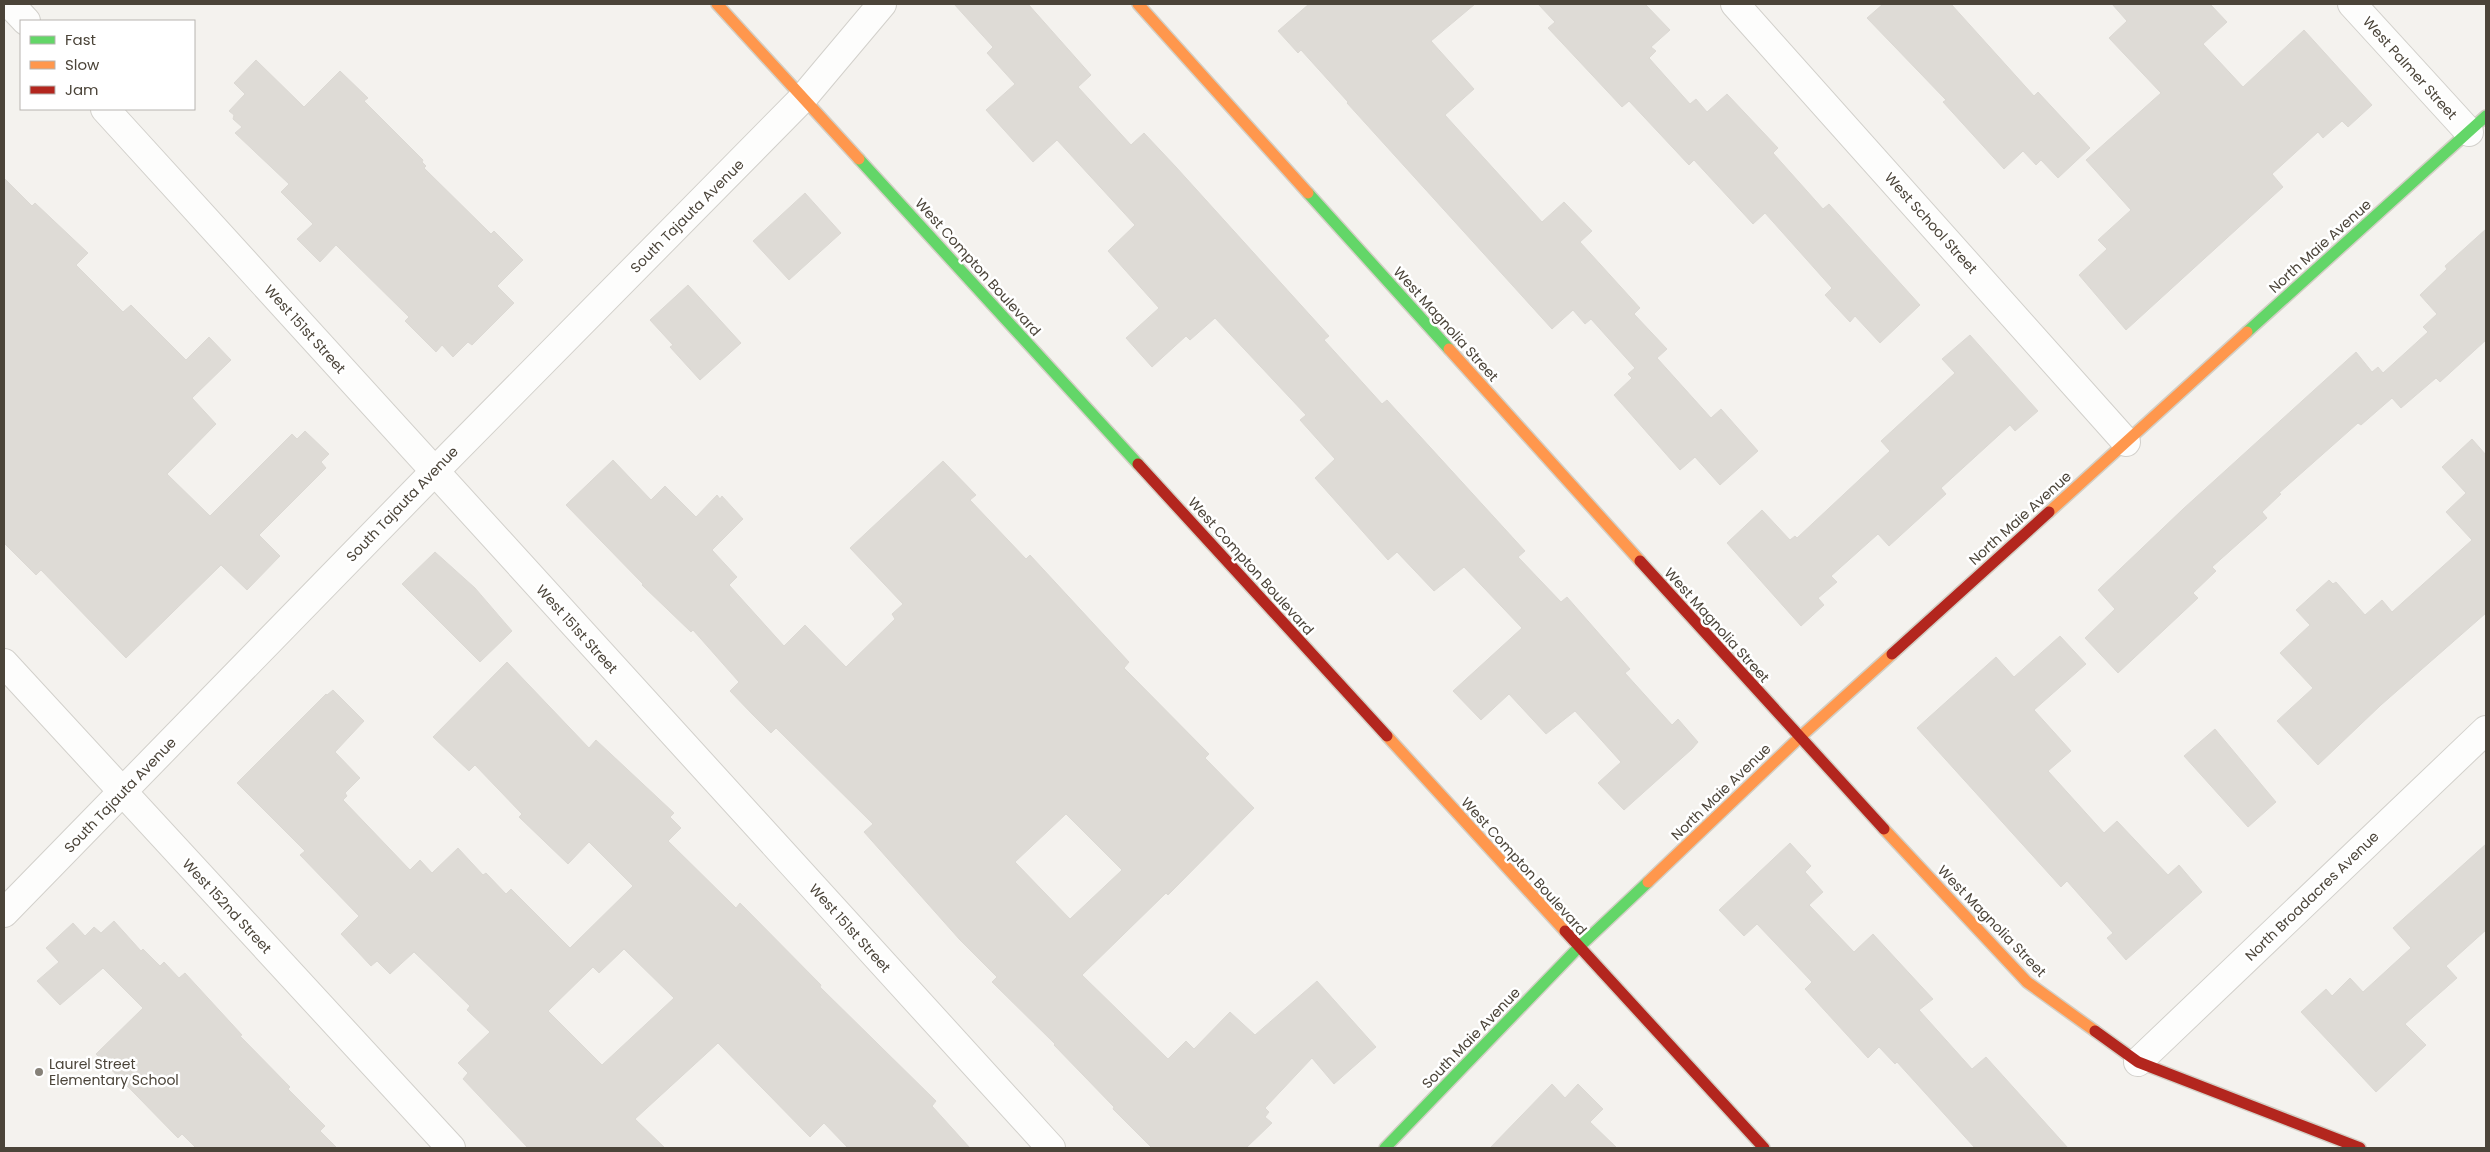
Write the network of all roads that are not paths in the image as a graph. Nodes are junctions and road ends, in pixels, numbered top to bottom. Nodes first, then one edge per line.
1 (10, 4) edge
2 (717, 4) edge
3 (882, 4) edge
4 (1138, 4) edge
5 (1735, 4) edge
6 (2352, 4) edge
7 (25, 20) edge
8 (803, 98) junction
9 (106, 110) edge
10 (2477, 124) edge
11 (2126, 442) junction
12 (434, 472) junction
13 (4, 662) edge
14 (2486, 730) edge
15 (1799, 738) junction
16 (121, 793) junction
17 (4, 913) edge
18 (1578, 948) junction
19 (2138, 1062) junction
20 (451, 1148) edge
21 (1051, 1148) edge
22 (1385, 1148) edge
23 (1764, 1148) edge
24 (2360, 1148) edge

1 - 7 street
2 - 8 street, West Compton Boulevard
3 - 8 street, South Tajauta Avenue
4 - 15 street, West Magnolia Street
5 - 11 street, West School Street
6 - 10 street, West Palmer Street
8 - 12 street, South Tajauta Avenue
8 - 18 street, West Compton Boulevard
9 - 12 street, West 151st Street
10 - 11 street, North Maie Avenue
11 - 15 street, North Maie Avenue
12 - 16 street, South Tajauta Avenue
12 - 21 street, West 151st Street
13 - 16 street, West 152nd Street
14 - 19 street, North Broadacres Avenue
15 - 18 street, North Maie Avenue
15 - 19 street, West Magnolia Street
16 - 17 street, South Tajauta Avenue
16 - 20 street, West 152nd Street
18 - 22 street, South Maie Avenue
18 - 23 street, West Compton Boulevard
19 - 24 street, West Magnolia Street

